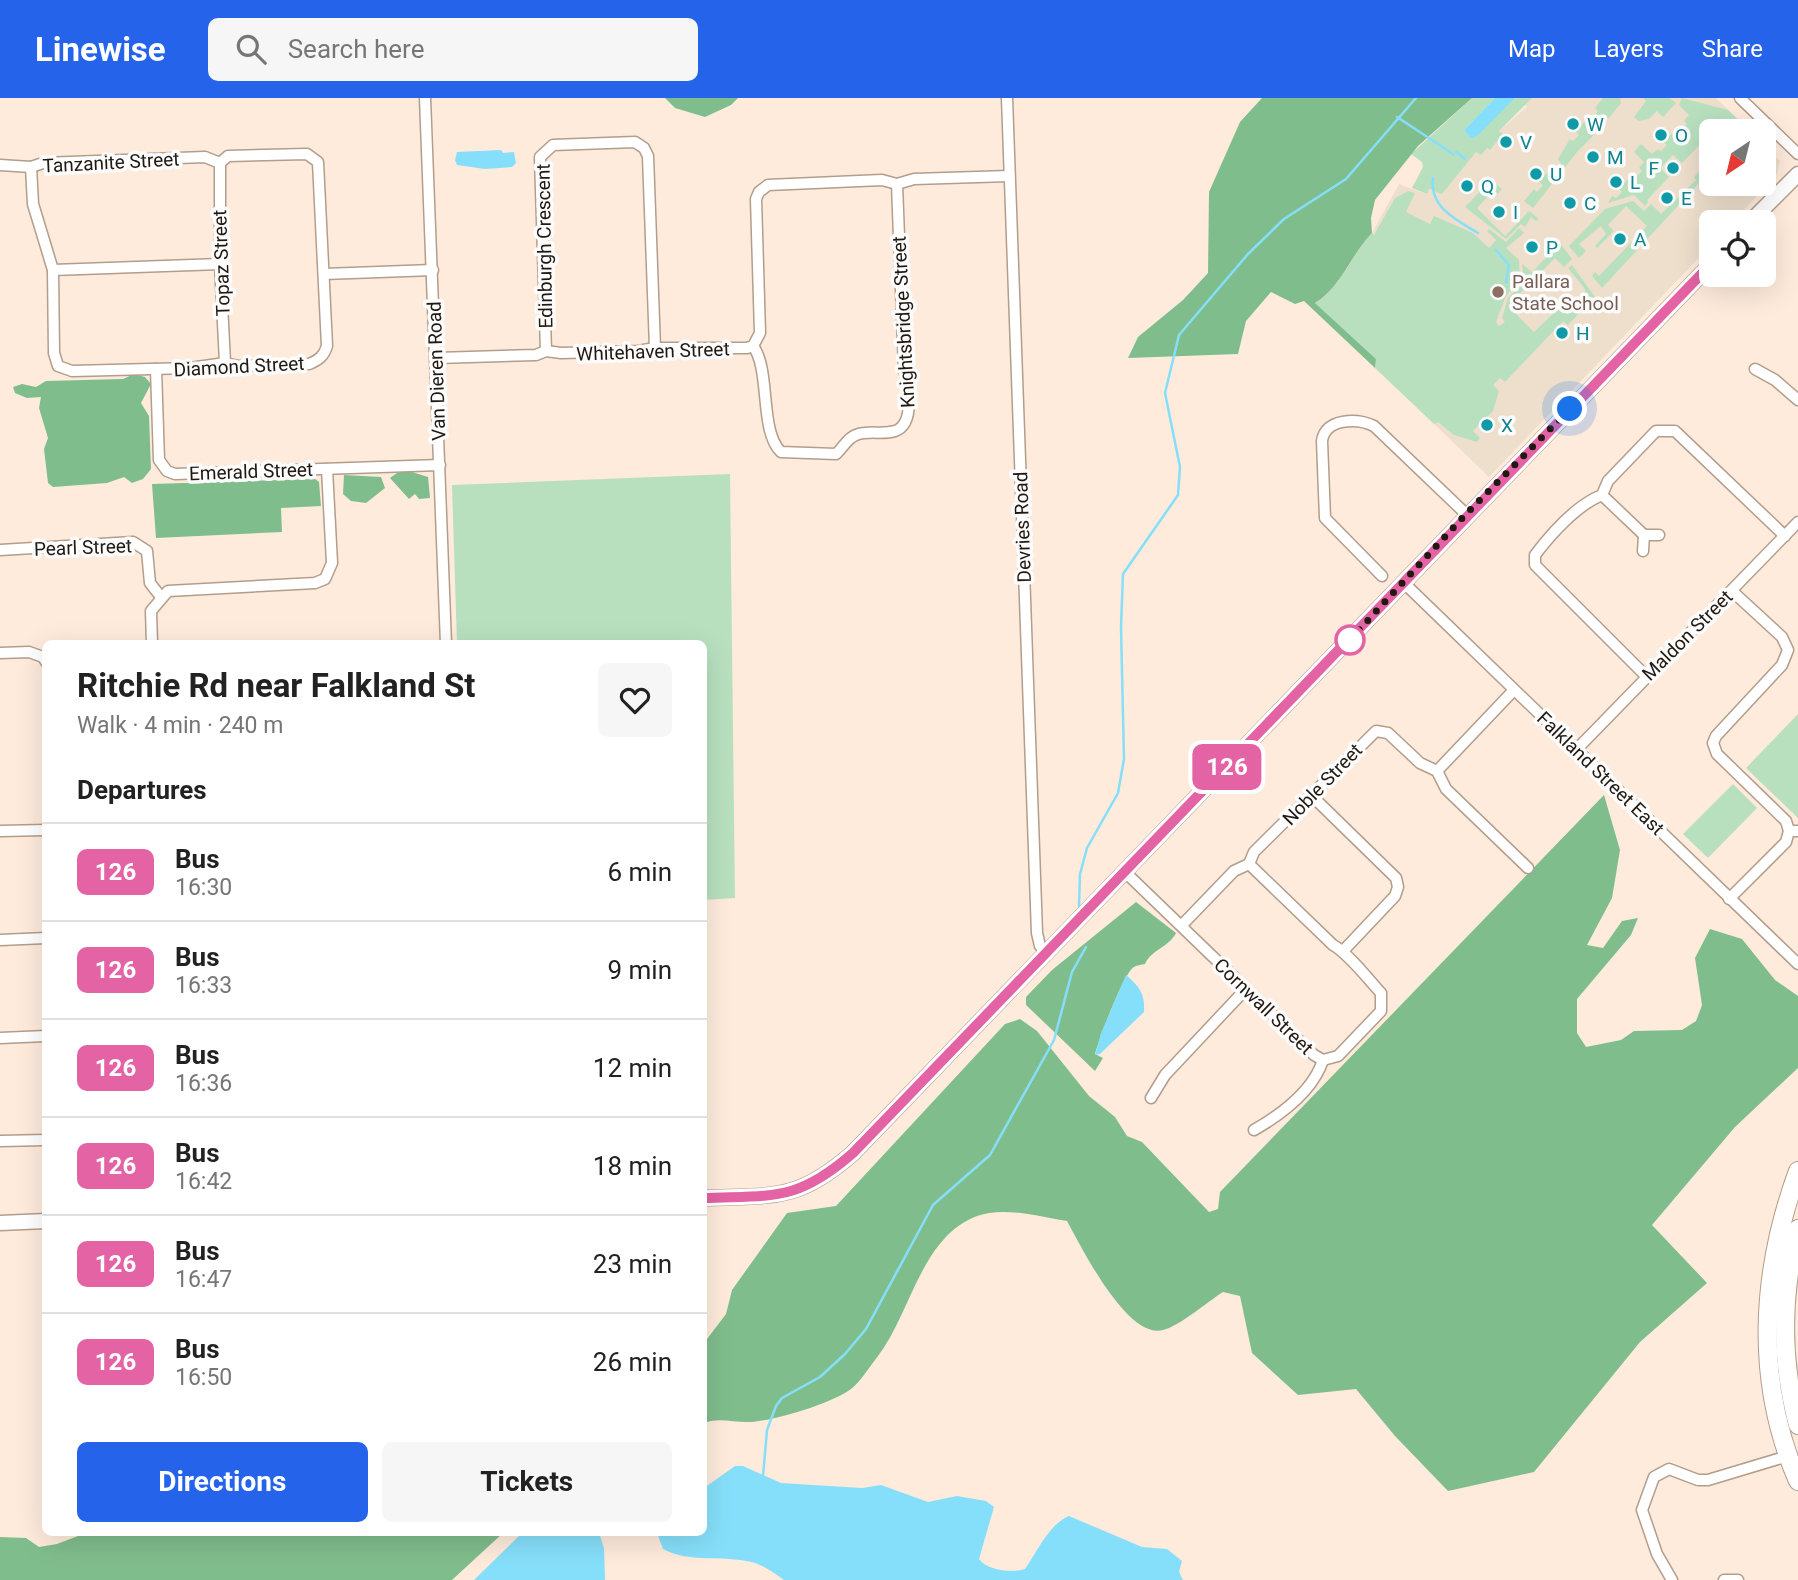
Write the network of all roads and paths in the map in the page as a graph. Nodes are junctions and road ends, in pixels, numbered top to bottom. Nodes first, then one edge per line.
1 (425, 98) edge
2 (1007, 98) edge
3 (1740, 98) edge
4 (1798, 154) edge
5 (220, 163) junction
6 (0, 165) edge
7 (31, 167) junction
8 (1798, 174) edge
9 (1009, 176) junction
10 (897, 184) junction
11 (1762, 210) edge
12 (220, 264) junction
13 (52, 270) junction
14 (433, 270) junction
15 (324, 274) junction
16 (1699, 276) edge
17 (753, 346) junction
18 (655, 348) junction
19 (546, 351) junction
20 (437, 358) junction
21 (225, 363) junction
22 (156, 369) junction
23 (1755, 369) dead end
24 (1798, 400) edge
25 (440, 465) junction
26 (327, 469) junction
27 (1602, 495) junction
28 (1466, 514) junction
29 (1798, 522) edge
30 (1644, 535) junction
31 (1658, 535) dead end
32 (1785, 536) junction
33 (0, 550) edge
34 (1643, 551) dead end
35 (1382, 576) dead end
36 (1404, 583) junction
37 (1732, 591) junction
38 (160, 597) junction
39 (152, 640) edge
40 (446, 640) edge
41 (0, 653) edge
42 (42, 657) edge
43 (1646, 676) junction
44 (1514, 690) junction
45 (1577, 749) junction
46 (1437, 771) junction
47 (1313, 797) junction
48 (42, 830) edge
49 (0, 831) edge
50 (1794, 831) edge
51 (1250, 864) junction
52 (1528, 868) dead end
53 (1125, 872) junction
54 (1729, 899) junction
55 (1182, 925) junction
56 (42, 938) edge
57 (0, 940) edge
58 (1343, 951) junction
59 (1046, 953) junction
60 (1798, 964) edge
61 (1244, 991) junction
62 (42, 1037) edge
63 (0, 1038) edge
64 (1323, 1060) junction
65 (1151, 1098) dead end
66 (1254, 1130) dead end
67 (0, 1140) edge
68 (42, 1140) edge
69 (1798, 1171) edge
70 (707, 1198) edge
71 (42, 1221) edge
72 (0, 1223) edge
73 (1798, 1229) edge
74 (1798, 1425) edge
75 (1788, 1456) junction
76 (1798, 1481) edge
77 (1672, 1580) edge
78 (1724, 1580) edge
79 (1738, 1580) edge

1 - 14 street, Van Dieren Road
2 - 9 street, Devries Road
3 - 4 street
5 - 7 street, Tanzanite Street
5 - 12 street, Topaz Street
5 - 15 street, Diamond Street
6 - 7 street, Tanzanite Street
7 - 13 street, Diamond Street
8 - 11 street
9 - 10 street, Whitehaven Street
9 - 59 street, Devries Road
10 - 17 street, Whitehaven Street
10 - 17 street, Knightsbridge Street
12 - 13 street
12 - 21 street, Topaz Street
13 - 22 street, Diamond Street
14 - 15 street
14 - 20 street, Van Dieren Road
15 - 21 street, Diamond Street
16 - 28 street
17 - 18 street, Whitehaven Street
18 - 19 street, Whitehaven Street
18 - 19 street, Edinburgh Crescent
19 - 20 street, Whitehaven Street
20 - 25 street, Van Dieren Road
21 - 22 street, Diamond Street
22 - 26 street, Emerald Street
23 - 24 street
25 - 26 street, Emerald Street
25 - 40 street, Van Dieren Road
26 - 38 street
27 - 30 street
27 - 32 street
27 - 43 street
28 - 35 street
28 - 36 street
29 - 32 street, Maldon Street
30 - 31 street
30 - 34 street
32 - 37 street, Maldon Street
33 - 38 street, Pearl Street
36 - 44 street, Falkland Street East
36 - 53 street
37 - 43 street, Maldon Street
37 - 50 street
38 - 39 street
41 - 42 street
43 - 45 street, Maldon Street
44 - 45 street, Falkland Street East
44 - 46 street
45 - 54 street, Falkland Street East
46 - 47 street, Noble Street
46 - 52 street, Noble Street
47 - 51 street, Noble Street
47 - 58 street
48 - 49 street
50 - 54 street
51 - 55 street, Noble Street
51 - 58 street, Cornwall Street
53 - 55 street, Cornwall Street
53 - 59 street
54 - 60 street, Falkland Street East
55 - 61 street, Cornwall Street
56 - 57 street
58 - 64 street, Cornwall Street
59 - 70 street
61 - 64 street, Cornwall Street
61 - 65 street
62 - 63 street
64 - 66 street
67 - 68 street
69 - 75 main road
71 - 72 street
73 - 74 main road
75 - 76 main road
75 - 77 street
78 - 79 street

